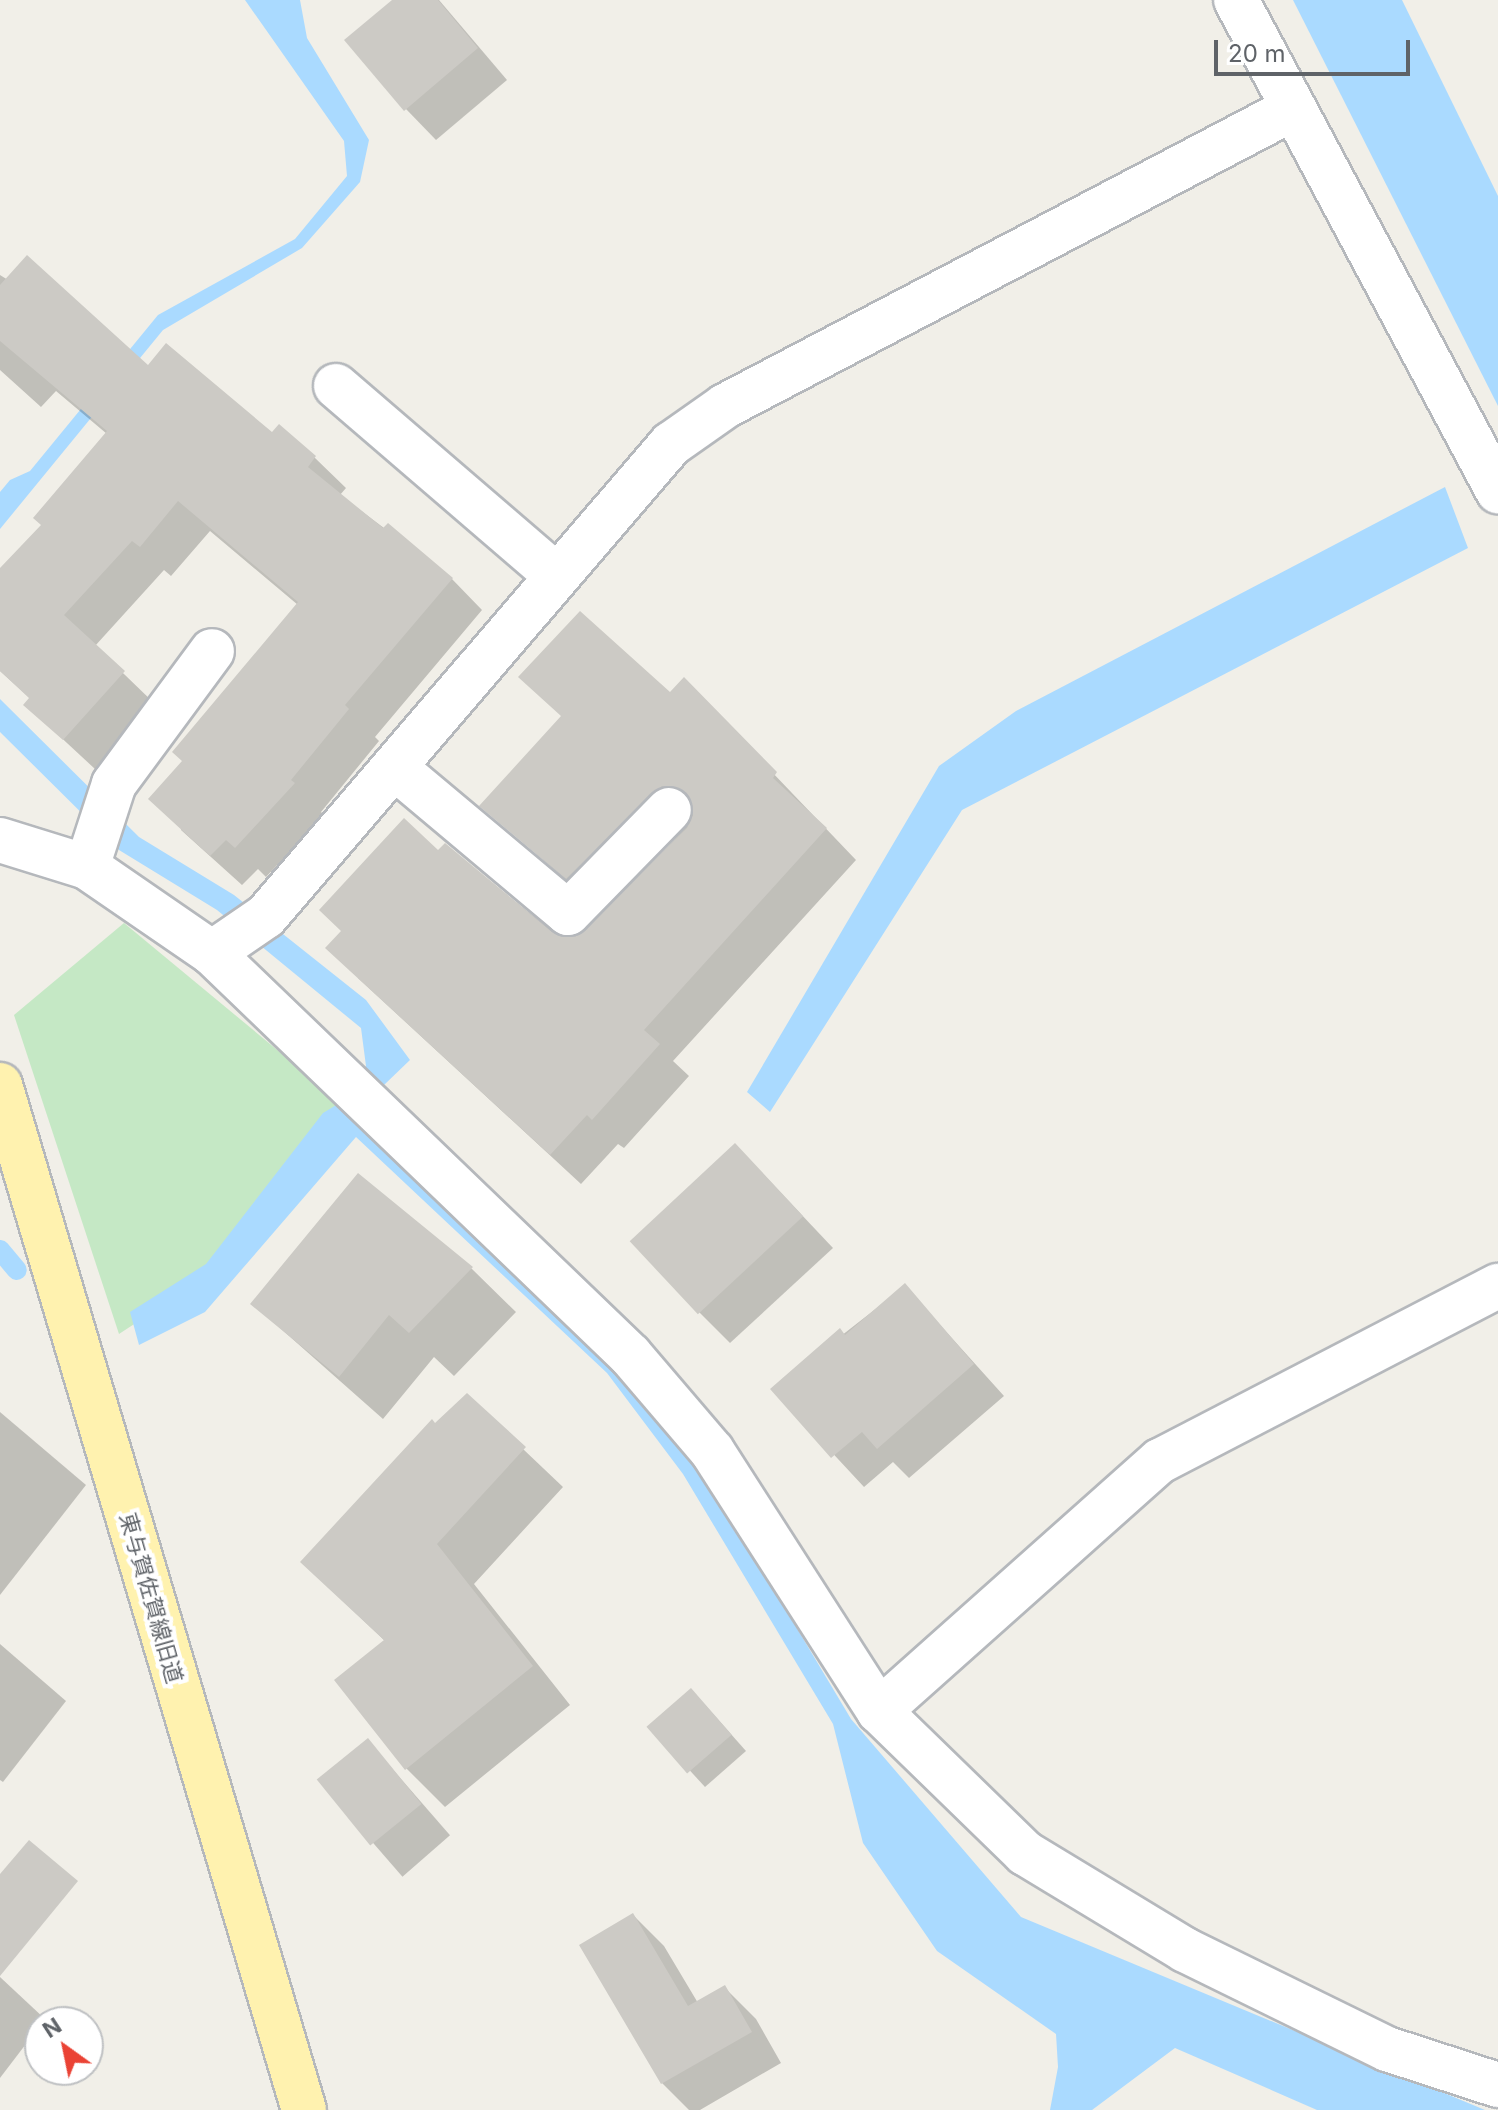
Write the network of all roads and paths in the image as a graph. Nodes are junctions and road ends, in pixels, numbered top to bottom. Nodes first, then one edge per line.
1 (1236, 0) edge
2 (1294, 108) junction
3 (336, 386) dead end
4 (1498, 491) edge
5 (557, 576) junction
6 (212, 651) dead end
7 (394, 767) junction
8 (669, 810) dead end
9 (0, 840) edge
10 (90, 859) junction
11 (221, 947) junction
12 (0, 1085) edge
13 (1498, 1286) edge
14 (879, 1711) junction
15 (1498, 2085) edge
16 (304, 2110) edge

1 - 2 street
2 - 4 street
2 - 5 street
3 - 5 street
5 - 7 street
6 - 10 street
7 - 8 street
7 - 11 street
9 - 10 street
10 - 11 street
11 - 14 street
12 - 16 main road, 東与賀佐賀線旧道
13 - 14 street
14 - 15 street

